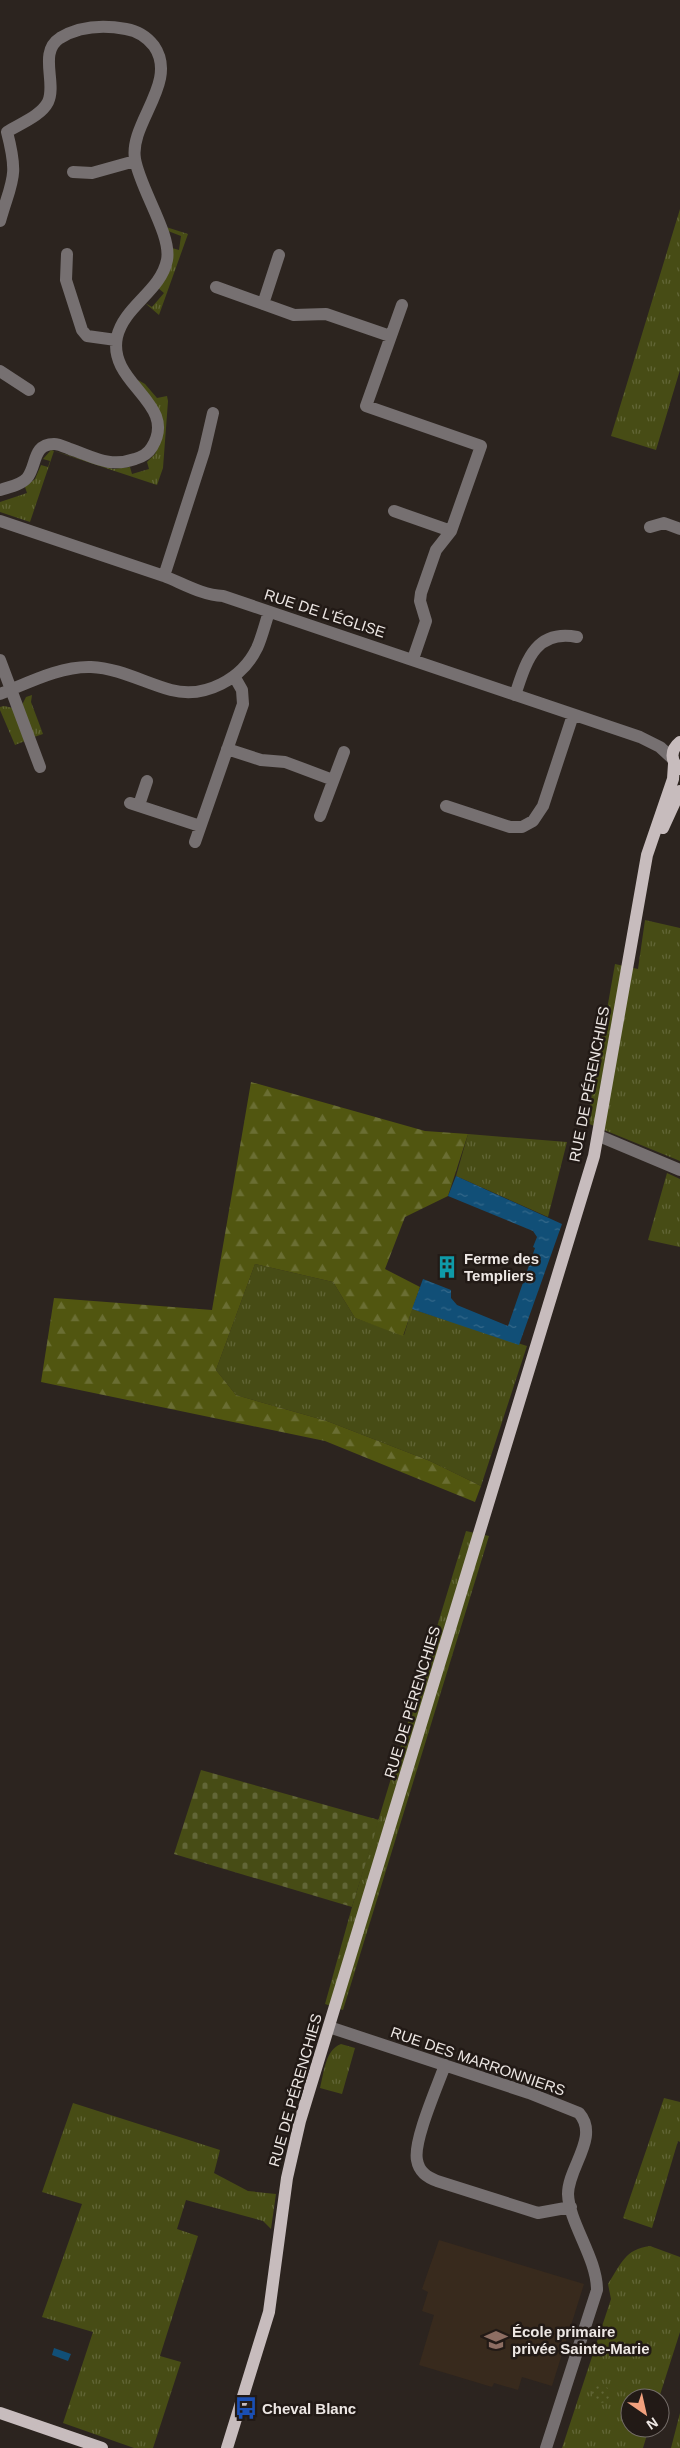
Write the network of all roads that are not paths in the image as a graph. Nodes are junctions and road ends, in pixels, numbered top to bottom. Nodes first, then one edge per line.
1 (3, 130) edge
2 (135, 161) junction
3 (73, 172) dead end
4 (0, 221) edge
5 (67, 254) dead end
6 (279, 255) dead end
7 (216, 287) dead end
8 (263, 304) junction
9 (402, 305) dead end
10 (390, 336) junction
11 (116, 340) junction
12 (0, 372) edge
13 (29, 390) dead end
14 (212, 413) dead end
15 (0, 490) edge
16 (394, 511) dead end
17 (0, 521) edge
18 (650, 527) dead end
19 (680, 529) edge
20 (451, 531) junction
21 (164, 576) junction
22 (269, 612) junction
23 (577, 637) dead end
24 (413, 659) junction
25 (0, 660) edge
26 (234, 676) junction
27 (6, 692) edge
28 (515, 695) junction
29 (574, 715) junction
30 (640, 737) junction
31 (680, 742) edge
32 (227, 749) junction
33 (344, 752) dead end
34 (676, 764) edge
35 (40, 767) dead end
36 (333, 780) junction
37 (147, 781) dead end
38 (680, 791) edge
39 (446, 806) dead end
40 (320, 816) dead end
41 (200, 826) junction
42 (195, 842) dead end
43 (644, 880) junction
44 (598, 1136) junction
45 (680, 1170) edge
46 (329, 2027) junction
47 (445, 2065) junction
48 (572, 2207) junction
49 (0, 2413) edge
50 (102, 2448) edge
51 (227, 2448) edge
52 (546, 2448) edge

1 - 2 street
1 - 4 street
2 - 3 street
2 - 11 street
5 - 11 street
6 - 8 street
7 - 8 street
8 - 10 street
9 - 10 street
10 - 20 street
11 - 15 street
12 - 13 street
14 - 21 street
16 - 20 street
17 - 21 street, RUE DE L'ÉGLISE
18 - 19 street
20 - 24 street
21 - 22 street, RUE DE L'ÉGLISE
22 - 24 street, RUE DE L'ÉGLISE
22 - 26 street
23 - 28 street
24 - 28 street, RUE DE L'ÉGLISE
25 - 27 street
26 - 27 street
26 - 32 street
27 - 35 street
28 - 29 street, RUE DE L'ÉGLISE
29 - 30 street, RUE DE L'ÉGLISE
29 - 39 street
30 - 31 street, RUE DE L'ÉGLISE
30 - 34 street, RUE DE L'ÉGLISE
31 - 34 main road
32 - 36 street
32 - 41 street
33 - 36 street
34 - 43 main road
36 - 40 street
37 - 41 street
38 - 43 main road
41 - 42 street
43 - 44 main road, RUE DE PÉRENCHIES
44 - 45 street
44 - 46 main road, RUE DE PÉRENCHIES
46 - 47 street, RUE DES MARRONNIERS
46 - 51 main road, RUE DE PÉRENCHIES
47 - 48 street, RUE DES MARRONNIERS
47 - 48 street
48 - 52 street, RUE DES MARRONNIERS
49 - 50 main road

